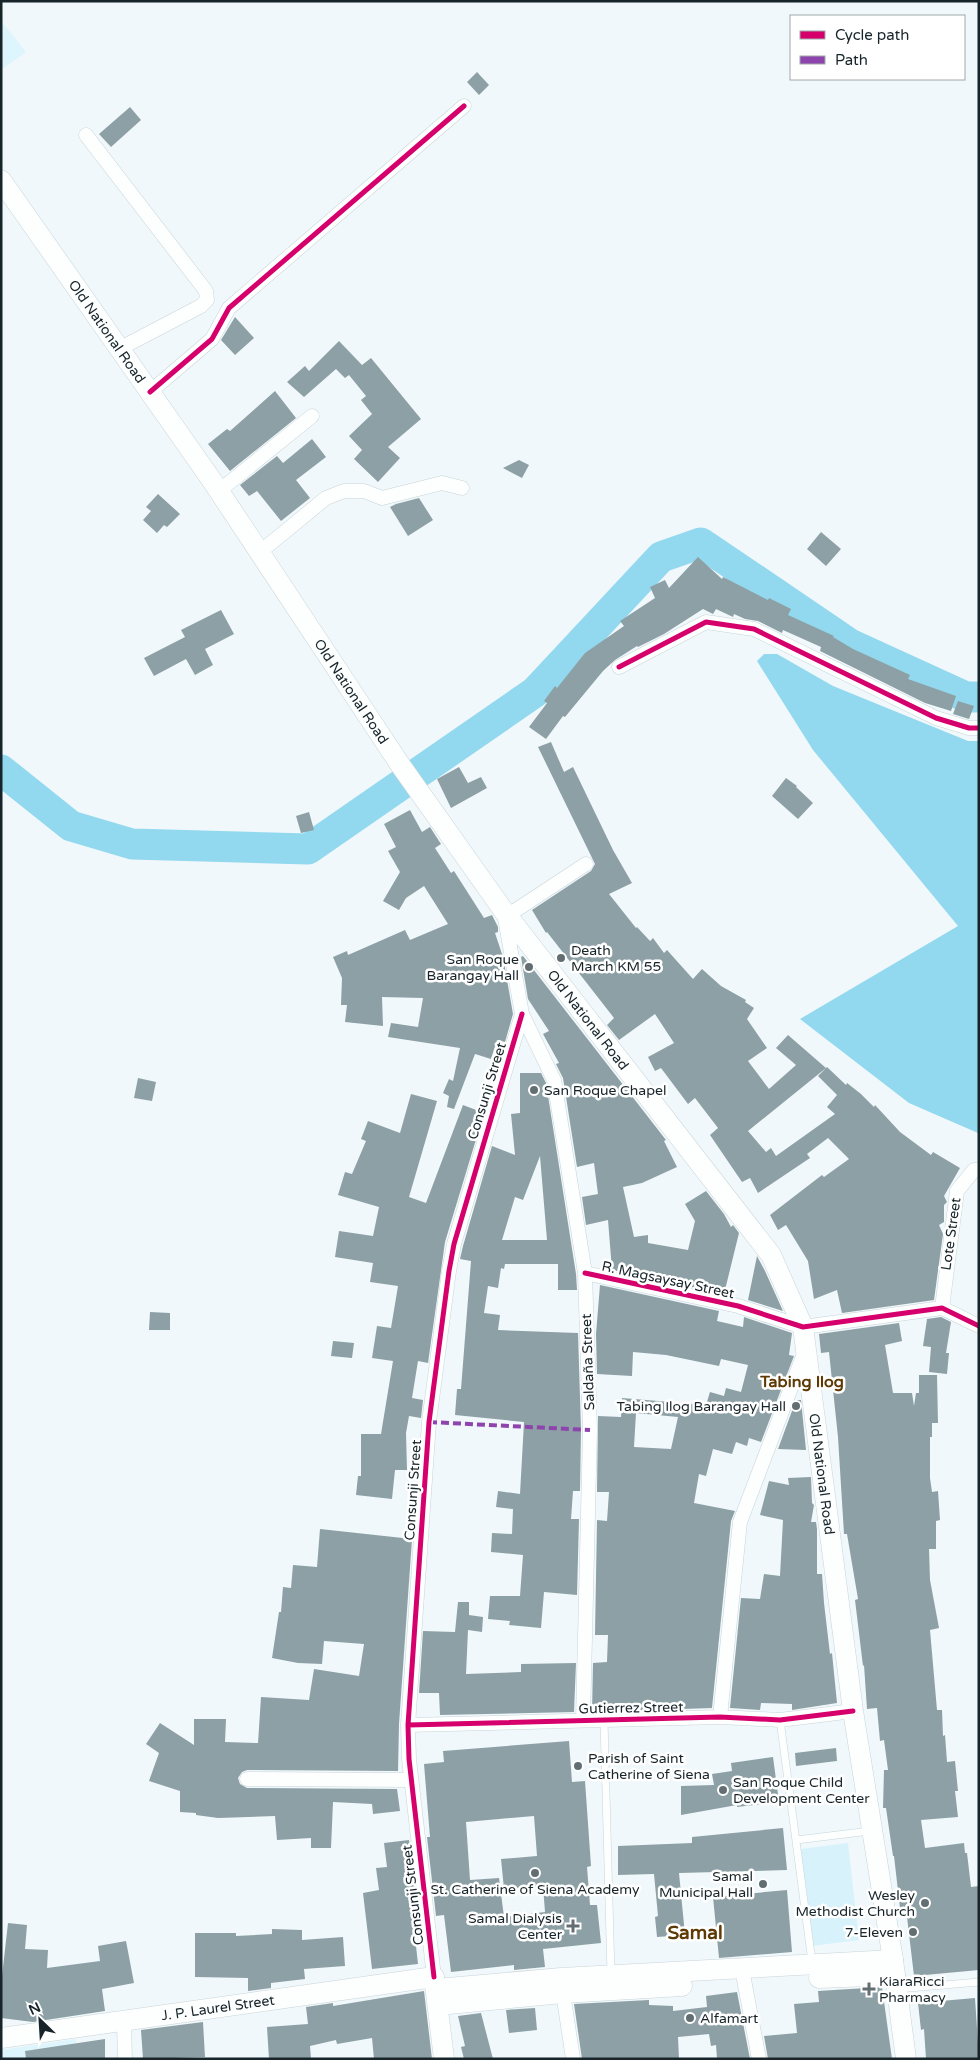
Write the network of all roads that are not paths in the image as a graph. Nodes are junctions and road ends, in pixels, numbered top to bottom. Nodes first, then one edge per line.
1 (464, 106) dead end
2 (86, 135) dead end
3 (1, 180) edge
4 (119, 349) junction
5 (150, 392) junction
6 (312, 416) dead end
7 (462, 488) dead end
8 (219, 492) junction
9 (260, 552) junction
10 (619, 667) dead end
11 (979, 728) edge
12 (586, 864) dead end
13 (505, 913) junction
14 (522, 1014) junction
15 (979, 1169) edge
16 (585, 1273) junction
17 (942, 1308) junction
18 (979, 1326) edge
19 (803, 1327) junction
20 (806, 1350) junction
21 (853, 1711) junction
22 (720, 1717) junction
23 (604, 1719) junction
24 (583, 1720) junction
25 (780, 1720) junction
26 (408, 1725) junction
27 (247, 1778) dead end
28 (412, 1780) junction
29 (872, 1831) junction
30 (796, 1840) junction
31 (812, 1965) junction
32 (743, 1975) junction
33 (895, 1975) junction
34 (611, 1976) junction
35 (979, 1982) edge
36 (562, 1985) junction
37 (436, 1990) junction
38 (124, 2022) junction
39 (1, 2038) edge
40 (125, 2059) edge
41 (444, 2059) edge
42 (573, 2059) edge
43 (758, 2059) edge
44 (906, 2059) edge

1 - 5 street
2 - 4 street
3 - 4 main road, Old National Road
4 - 5 main road, Old National Road
5 - 8 main road, Old National Road
6 - 8 street
7 - 9 street
8 - 9 main road, Old National Road
9 - 13 main road, Old National Road
10 - 11 street
12 - 13 street
13 - 14 street
13 - 19 main road, Old National Road
14 - 16 street, Saldaña Street
14 - 26 street, Consunji Street
15 - 17 street, Lote Street
16 - 19 street, R. Magsaysay Street
16 - 24 street, Saldaña Street
17 - 18 street
17 - 19 street
19 - 20 main road, Old National Road
20 - 21 main road, Old National Road
20 - 22 street
21 - 25 street, Gutierrez Street
21 - 29 main road, Old National Road
22 - 23 street, Gutierrez Street
22 - 25 street, Gutierrez Street
23 - 24 street, Gutierrez Street
23 - 34 lane
24 - 26 street, Gutierrez Street
25 - 30 lane
26 - 28 street, Consunji Street
27 - 28 street
28 - 37 street, Consunji Street
29 - 30 lane
29 - 33 main road, Old National Road
30 - 31 lane
31 - 32 main road
31 - 33 main road
32 - 33 main road
32 - 34 main road
32 - 36 main road
32 - 43 street
33 - 35 lane
33 - 44 main road, Old National Road
34 - 36 main road
36 - 37 main road, J. P. Laurel Street
36 - 42 street
37 - 38 main road, J. P. Laurel Street
37 - 41 main road
38 - 39 main road, J. P. Laurel Street
38 - 40 street

